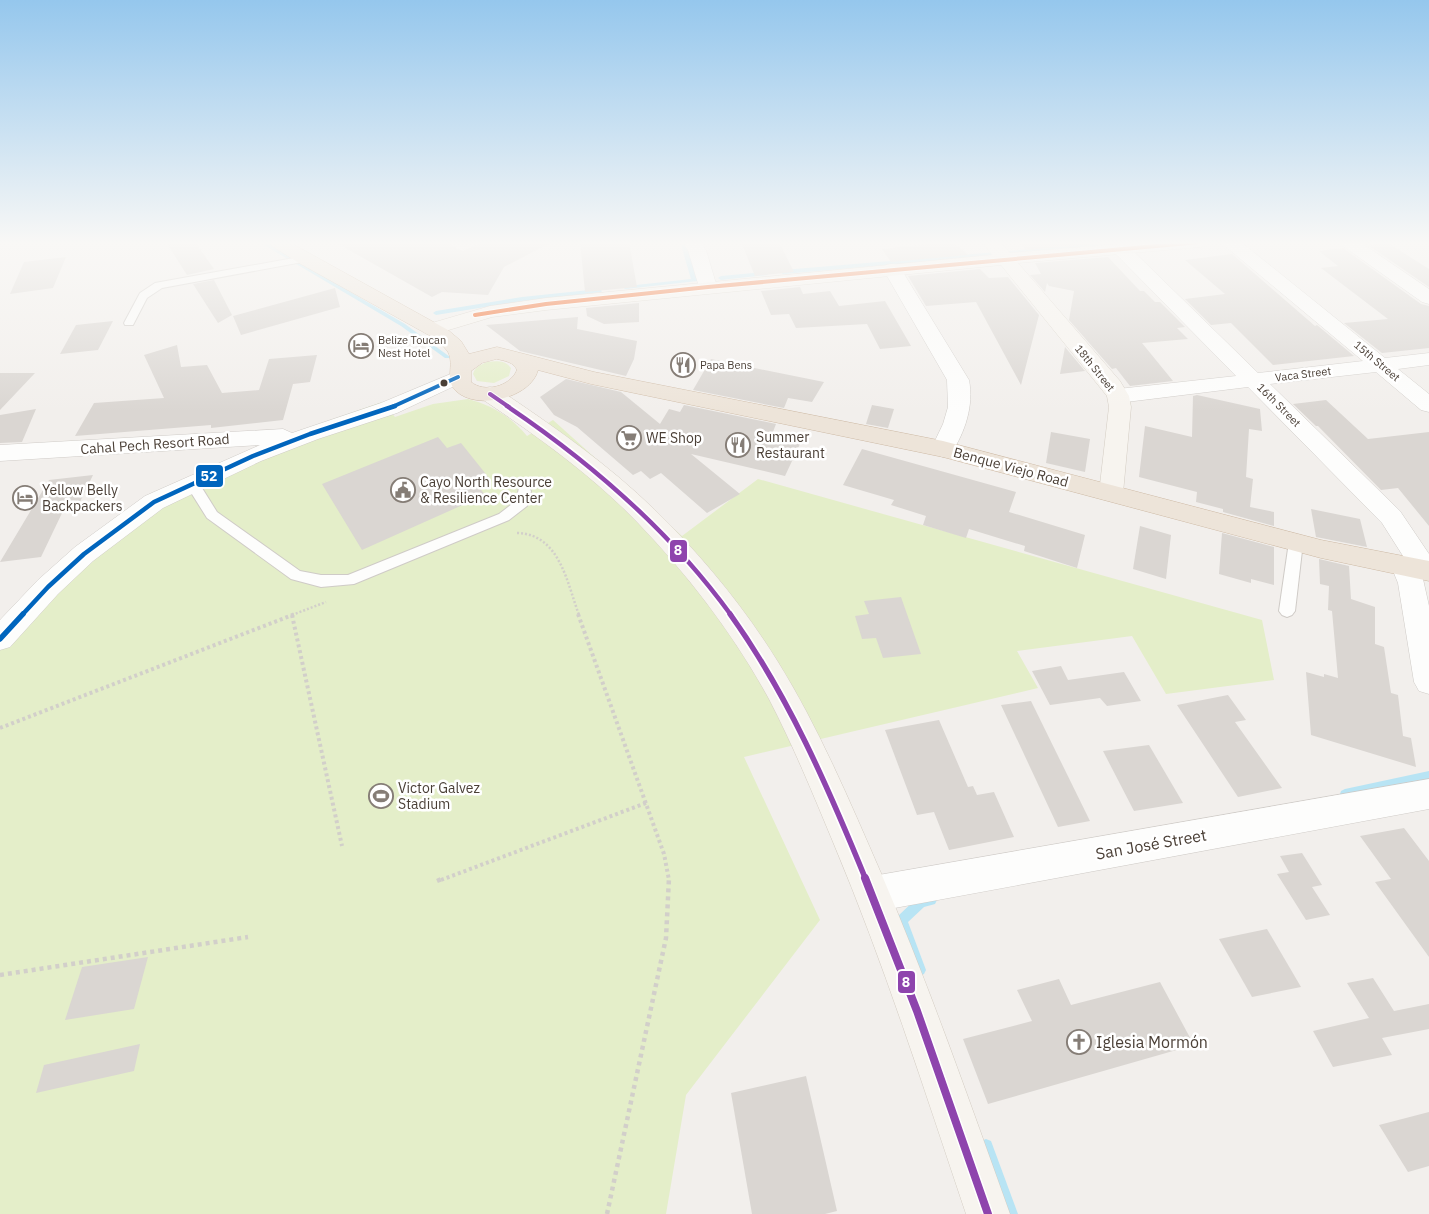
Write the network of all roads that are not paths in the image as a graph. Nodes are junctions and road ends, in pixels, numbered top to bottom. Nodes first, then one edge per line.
1 (142, 299) edge
2 (378, 299) edge
3 (604, 299) edge
4 (909, 299) edge
5 (1039, 299) edge
6 (1171, 299) edge
7 (1301, 299) edge
8 (129, 324) dead end
9 (436, 331) junction
10 (515, 356) junction
11 (1429, 359) edge
12 (1382, 365) junction
13 (459, 373) junction
14 (590, 378) junction
15 (1254, 380) junction
16 (520, 384) junction
17 (484, 394) junction
18 (1118, 396) junction
19 (1429, 405) edge
20 (389, 408) junction
21 (543, 429) junction
22 (310, 434) junction
23 (943, 449) junction
24 (0, 454) edge
25 (192, 483) junction
26 (524, 490) dead end
27 (1111, 493) junction
28 (1296, 542) junction
29 (1420, 569) edge
30 (1287, 611) dead end
31 (0, 639) edge
32 (1429, 682) edge
33 (1429, 794) edge
34 (873, 894) junction
35 (988, 1214) edge

1 - 8 lane
2 - 9 highway
3 - 9 street
4 - 23 street
5 - 18 street, 18th Street
6 - 15 street, 16th Street
7 - 12 street, 15th Street
9 - 10 highway, Benque Viejo Road
9 - 13 highway
10 - 13 highway
10 - 14 highway, Benque Viejo Road
10 - 16 highway
11 - 12 street, Vaca Street
12 - 15 street, Vaca Street
12 - 19 street, 15th Street
13 - 17 highway
13 - 20 street
14 - 16 highway, Benque Viejo Road
14 - 23 highway, Benque Viejo Road
15 - 18 street, Vaca Street
15 - 29 street, 16th Street
16 - 17 highway
16 - 21 street
17 - 20 street
17 - 21 street
18 - 27 street, 18th Street
20 - 22 street
21 - 34 street
22 - 24 street, Cahal Pech Resort Road
22 - 25 street
23 - 27 highway, Benque Viejo Road
25 - 26 lane
25 - 31 street
27 - 28 highway, Benque Viejo Road
28 - 29 highway, Benque Viejo Road
28 - 30 lane
29 - 32 street, 16th Street
33 - 34 street, San José Street
34 - 35 street

